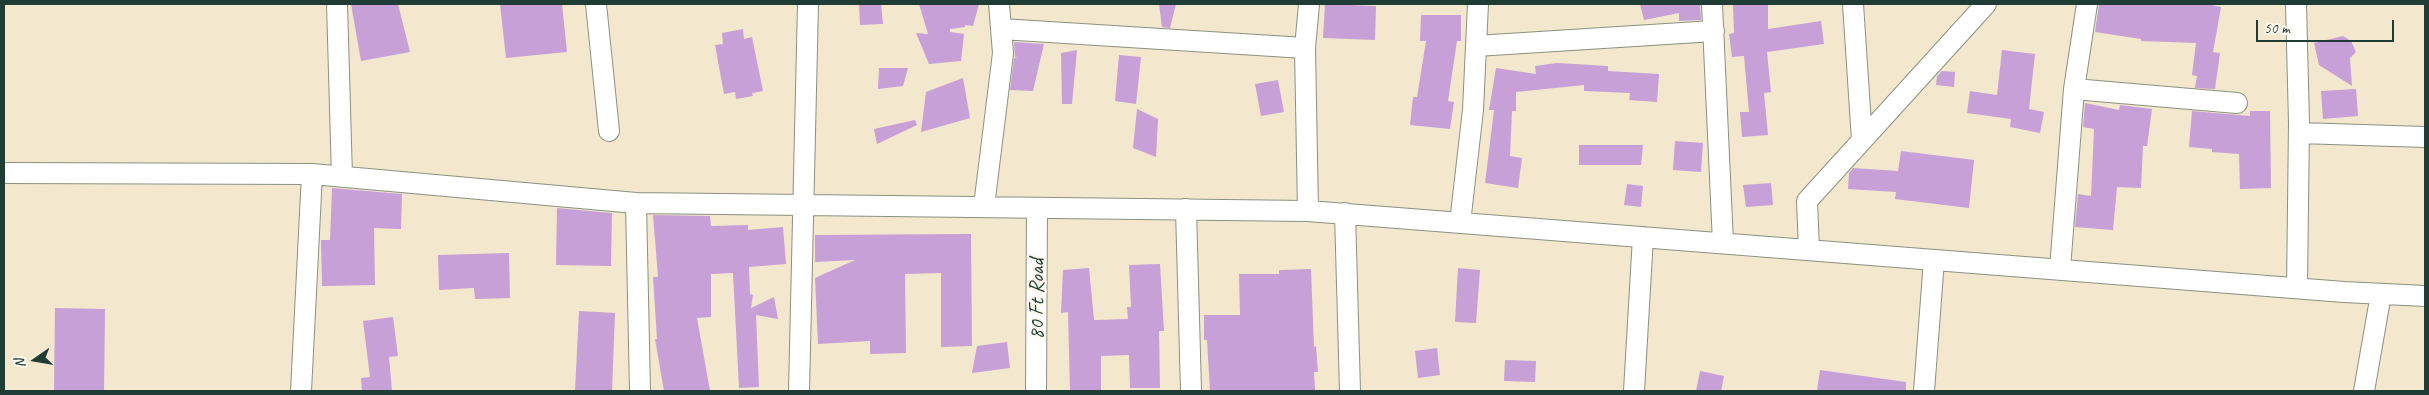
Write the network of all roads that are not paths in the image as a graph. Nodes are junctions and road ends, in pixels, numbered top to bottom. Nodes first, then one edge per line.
1 (336, 4) edge
2 (596, 4) edge
3 (808, 4) edge
4 (999, 4) edge
5 (1309, 4) edge
6 (1478, 4) edge
7 (1712, 4) edge
8 (1853, 4) edge
9 (1986, 4) edge
10 (2087, 4) edge
11 (2296, 4) edge
12 (1001, 29) junction
13 (1714, 31) junction
14 (1476, 46) junction
15 (1305, 48) junction
16 (2074, 89) junction
17 (2236, 103) dead end
18 (609, 131) dead end
19 (2299, 133) junction
20 (2425, 138) edge
21 (1862, 140) junction
22 (4, 173) edge
23 (312, 174) junction
24 (342, 177) junction
25 (636, 203) junction
26 (805, 205) junction
27 (984, 206) junction
28 (1038, 208) junction
29 (1186, 208) junction
30 (1308, 211) junction
31 (1345, 213) junction
32 (1460, 223) junction
33 (1643, 237) junction
34 (1723, 243) junction
35 (1808, 250) junction
36 (1934, 260) junction
37 (2060, 270) junction
38 (2297, 288) junction
39 (2381, 294) junction
40 (2425, 296) edge
41 (301, 391) edge
42 (640, 391) edge
43 (799, 391) edge
44 (1036, 391) edge
45 (1191, 391) edge
46 (1350, 391) edge
47 (1634, 391) edge
48 (1924, 391) edge
49 (2364, 391) edge

1 - 24 street
2 - 18 street
3 - 26 street
4 - 12 street
5 - 15 street
6 - 14 street
7 - 13 street
8 - 21 street
9 - 21 street
10 - 16 street
11 - 19 street
12 - 15 street
12 - 27 street
13 - 14 street
13 - 34 street
14 - 32 street
15 - 30 street
16 - 17 street
16 - 37 street
19 - 20 street
19 - 38 street
21 - 35 street
22 - 23 street
23 - 24 street
23 - 41 street
24 - 25 street
25 - 26 street
25 - 42 street
26 - 27 street
26 - 43 street
27 - 28 street
28 - 29 street
28 - 44 street, 80 Ft Road
29 - 30 street
29 - 45 street
30 - 31 street
31 - 32 street
31 - 46 street
32 - 33 street
33 - 34 street
33 - 47 street
34 - 35 street
35 - 36 street
36 - 37 street
36 - 48 street
37 - 38 street
38 - 39 street
39 - 40 street
39 - 49 street

